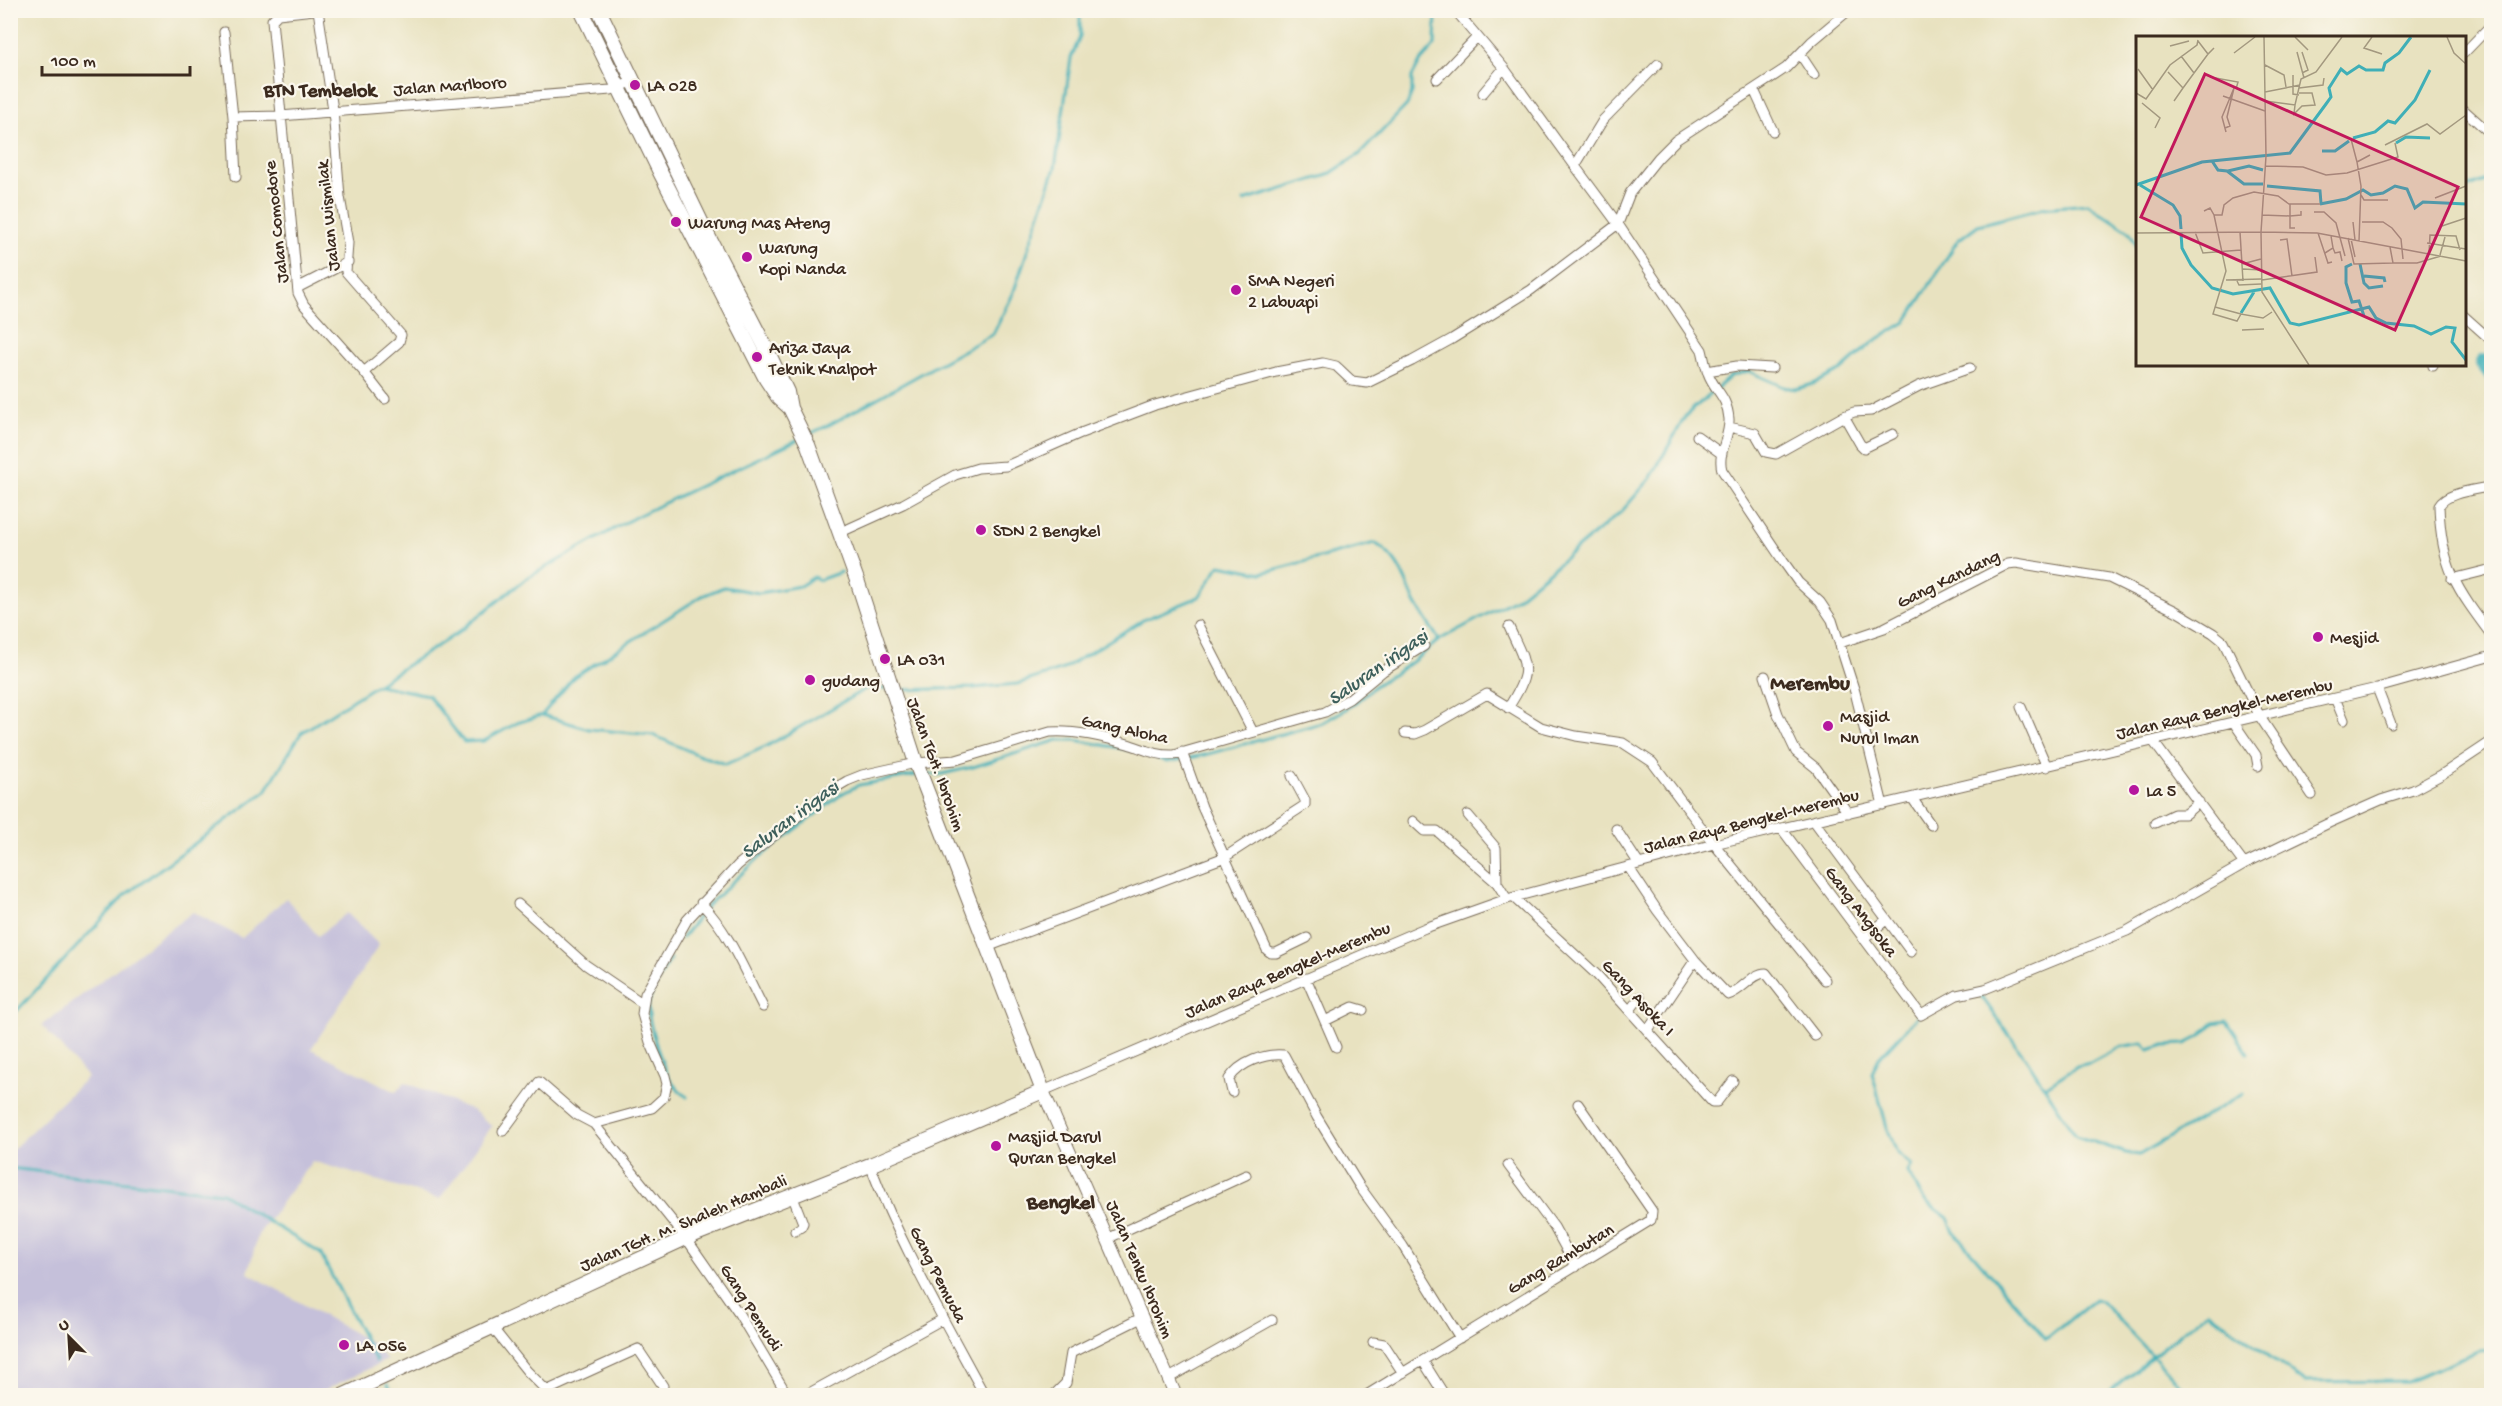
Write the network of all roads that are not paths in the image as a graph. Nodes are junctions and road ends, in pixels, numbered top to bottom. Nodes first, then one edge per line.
1 (316, 10) edge
2 (581, 10) edge
3 (599, 10) edge
4 (1455, 10) edge
5 (1849, 10) edge
6 (2492, 24) edge
7 (224, 32) dead end
8 (1477, 37) junction
9 (2466, 50) edge
10 (1800, 54) junction
11 (1658, 64) dead end
12 (1504, 68) junction
13 (1814, 75) dead end
14 (1437, 80) dead end
15 (626, 85) junction
16 (1754, 90) junction
17 (1483, 93) dead end
18 (333, 110) junction
19 (2466, 112) edge
20 (280, 116) junction
21 (233, 117) junction
22 (1773, 131) dead end
23 (2492, 135) edge
24 (1575, 166) junction
25 (236, 177) dead end
26 (1618, 224) junction
27 (348, 262) junction
28 (299, 287) junction
29 (2466, 318) edge
30 (2492, 341) edge
31 (1773, 368) dead end
32 (1970, 368) dead end
33 (364, 372) junction
34 (1709, 375) junction
35 (385, 399) dead end
36 (1844, 416) junction
37 (1729, 428) junction
38 (1893, 434) dead end
39 (1697, 435) dead end
40 (1722, 454) junction
41 (2492, 486) edge
42 (840, 533) junction
43 (2492, 569) edge
44 (2452, 579) junction
45 (1198, 625) dead end
46 (1509, 627) dead end
47 (2492, 636) edge
48 (1840, 643) junction
49 (1424, 646) dead end
50 (2492, 656) edge
51 (1765, 676) dead end
52 (2378, 688) junction
53 (2335, 698) junction
54 (2021, 707) dead end
55 (1508, 708) junction
56 (2260, 717) junction
57 (2344, 720) dead end
58 (2234, 723) junction
59 (2391, 724) dead end
60 (1252, 732) junction
61 (1405, 733) dead end
62 (2153, 741) junction
63 (2492, 741) edge
64 (1184, 756) junction
65 (917, 766) junction
66 (2258, 766) dead end
67 (2047, 767) junction
68 (1292, 776) dead end
69 (2312, 795) dead end
70 (1912, 798) junction
71 (2199, 802) junction
72 (1883, 805) junction
73 (1848, 813) junction
74 (1468, 814) dead end
75 (1413, 821) dead end
76 (1814, 821) junction
77 (2155, 823) dead end
78 (1931, 825) dead end
79 (1781, 828) junction
80 (1616, 829) dead end
81 (1714, 844) junction
82 (1225, 857) junction
83 (1639, 864) junction
84 (2244, 864) junction
85 (1629, 868) junction
86 (1497, 883) junction
87 (1511, 898) junction
88 (518, 904) dead end
89 (704, 906) junction
90 (1886, 920) junction
91 (1307, 938) dead end
92 (1863, 939) junction
93 (987, 947) junction
94 (1911, 952) dead end
95 (1695, 960) junction
96 (1306, 978) junction
97 (1825, 980) dead end
98 (1640, 997) dead end
99 (642, 1003) junction
100 (763, 1007) dead end
101 (1363, 1010) dead end
102 (1629, 1010) junction
103 (1326, 1022) junction
104 (1648, 1030) junction
105 (1815, 1036) dead end
106 (1336, 1047) dead end
107 (1733, 1081) dead end
108 (1043, 1091) junction
109 (1232, 1092) dead end
110 (1578, 1104) dead end
111 (596, 1125) junction
112 (503, 1131) dead end
113 (1508, 1165) dead end
114 (870, 1166) junction
115 (1246, 1175) dead end
116 (792, 1195) junction
117 (795, 1231) dead end
118 (686, 1238) junction
119 (1109, 1239) junction
120 (1576, 1267) junction
121 (1143, 1317) junction
122 (943, 1319) junction
123 (1272, 1320) dead end
124 (491, 1326) junction
125 (1460, 1338) junction
126 (1372, 1342) dead end
127 (1423, 1361) junction
128 (1403, 1373) junction
129 (1169, 1378) junction
130 (663, 1386) dead end
131 (549, 1393) edge
132 (342, 1395) edge
133 (788, 1395) edge
134 (804, 1395) edge
135 (983, 1395) edge
136 (1053, 1395) edge
137 (1176, 1395) edge
138 (1365, 1395) edge
139 (1445, 1395) edge

1 - 18 street, Jalan Wismilak
1 - 20 street, Jalan Comodore
2 - 15 highway
3 - 15 highway
4 - 8 street
5 - 10 street
6 - 9 street
7 - 21 street
8 - 12 street
8 - 14 street
10 - 13 street
10 - 16 street
11 - 24 street
12 - 17 street
12 - 24 street
15 - 18 street, Jalan Marlboro
15 - 42 highway, Jalan TGH. Ibrohim
16 - 22 street
16 - 26 street
18 - 20 street, Jalan Marlboro
18 - 27 street, Jalan Wismilak
19 - 23 street
20 - 21 street, Jalan Marlboro
20 - 28 street, Jalan Comodore
21 - 25 street
24 - 26 street
26 - 34 street
26 - 42 street
27 - 28 street
27 - 33 street, Jalan Wismilak
28 - 33 street, Jalan Comodore
29 - 30 street
31 - 34 street
32 - 36 street
33 - 35 street, Jalan Comodore
34 - 37 street
36 - 37 street
36 - 38 street
37 - 40 street
39 - 40 street
40 - 48 street
41 - 44 street
42 - 65 highway, Jalan TGH. Ibrohim
43 - 44 street
44 - 47 street
45 - 60 street
46 - 55 street
48 - 56 street, Gang Kandang
48 - 72 street
49 - 60 street
50 - 52 street, Jalan Raya Bengkel-Merembu
51 - 73 street
52 - 53 street, Jalan Raya Bengkel-Merembu
52 - 59 street
53 - 56 street, Jalan Raya Bengkel-Merembu
53 - 57 street
54 - 67 street
55 - 61 street
55 - 81 street
56 - 58 street, Jalan Raya Bengkel-Merembu
56 - 69 street, Gang Kandang
58 - 62 street, Jalan Raya Bengkel-Merembu
58 - 66 street
60 - 64 street
62 - 67 street, Jalan Raya Bengkel-Merembu
62 - 71 street
63 - 84 street
64 - 65 street, Gang Aloha
64 - 82 street, Gang Aloha
65 - 89 street, Gang Aloha
65 - 93 highway, Jalan TGH. Ibrohim
67 - 70 street, Jalan Raya Bengkel-Merembu
68 - 82 street
70 - 72 street, Jalan Raya Bengkel-Merembu
70 - 78 street
71 - 77 street
71 - 84 street
72 - 73 street, Jalan Raya Bengkel-Merembu
73 - 76 street, Jalan Raya Bengkel-Merembu
74 - 86 street
75 - 86 street
76 - 79 street, Jalan Raya Bengkel-Merembu
76 - 90 street
79 - 81 street, Jalan Raya Bengkel-Merembu
79 - 92 street, Gang Angsoka
80 - 83 street
81 - 83 street, Jalan Raya Bengkel-Merembu
81 - 97 street
82 - 91 street, Gang Aloha
82 - 93 street
83 - 85 street, Jalan Raya Bengkel-Merembu
84 - 92 street, Gang Angsoka
85 - 87 street, Jalan Raya Bengkel-Merembu
85 - 95 street
86 - 87 street, Gang Asoka I
87 - 96 street, Jalan Raya Bengkel-Merembu
87 - 102 street, Gang Asoka I
88 - 99 street
89 - 99 street, Gang Aloha
89 - 100 street
90 - 92 street
90 - 94 street
93 - 108 highway, Jalan TGH. Ibrohim
95 - 104 street
95 - 105 street
96 - 103 street
96 - 108 street, Jalan Raya Bengkel-Merembu
98 - 102 street
99 - 111 street
101 - 103 street
102 - 104 street, Gang Asoka I
103 - 106 street
104 - 107 street, Gang Asoka I
108 - 114 highway, Jalan TGH. M. Shaleh Hambali
108 - 119 main road, Jalan Tenku Ibrohim
109 - 125 street
110 - 120 street, Gang Rambutan
111 - 112 street
111 - 118 street, Gang Pemudi
113 - 120 street
114 - 116 highway, Jalan TGH. M. Shaleh Hambali
114 - 122 street, Gang Pemuda
115 - 119 street
116 - 117 street
116 - 118 highway, Jalan TGH. M. Shaleh Hambali
118 - 124 highway, Jalan TGH. M. Shaleh Hambali
118 - 133 street, Gang Pemudi
119 - 121 main road, Jalan Tenku Ibrohim
120 - 125 street, Gang Rambutan
121 - 129 main road, Jalan Tenku Ibrohim
121 - 136 street
122 - 134 street
122 - 135 street, Gang Pemuda
123 - 129 street
124 - 131 street
124 - 132 highway, Jalan TGH. M. Shaleh Hambali
125 - 127 street, Gang Rambutan
126 - 128 street
127 - 128 street, Gang Rambutan
127 - 139 street
128 - 138 street, Gang Rambutan
129 - 137 main road, Jalan Tenku Ibrohim
130 - 131 street

